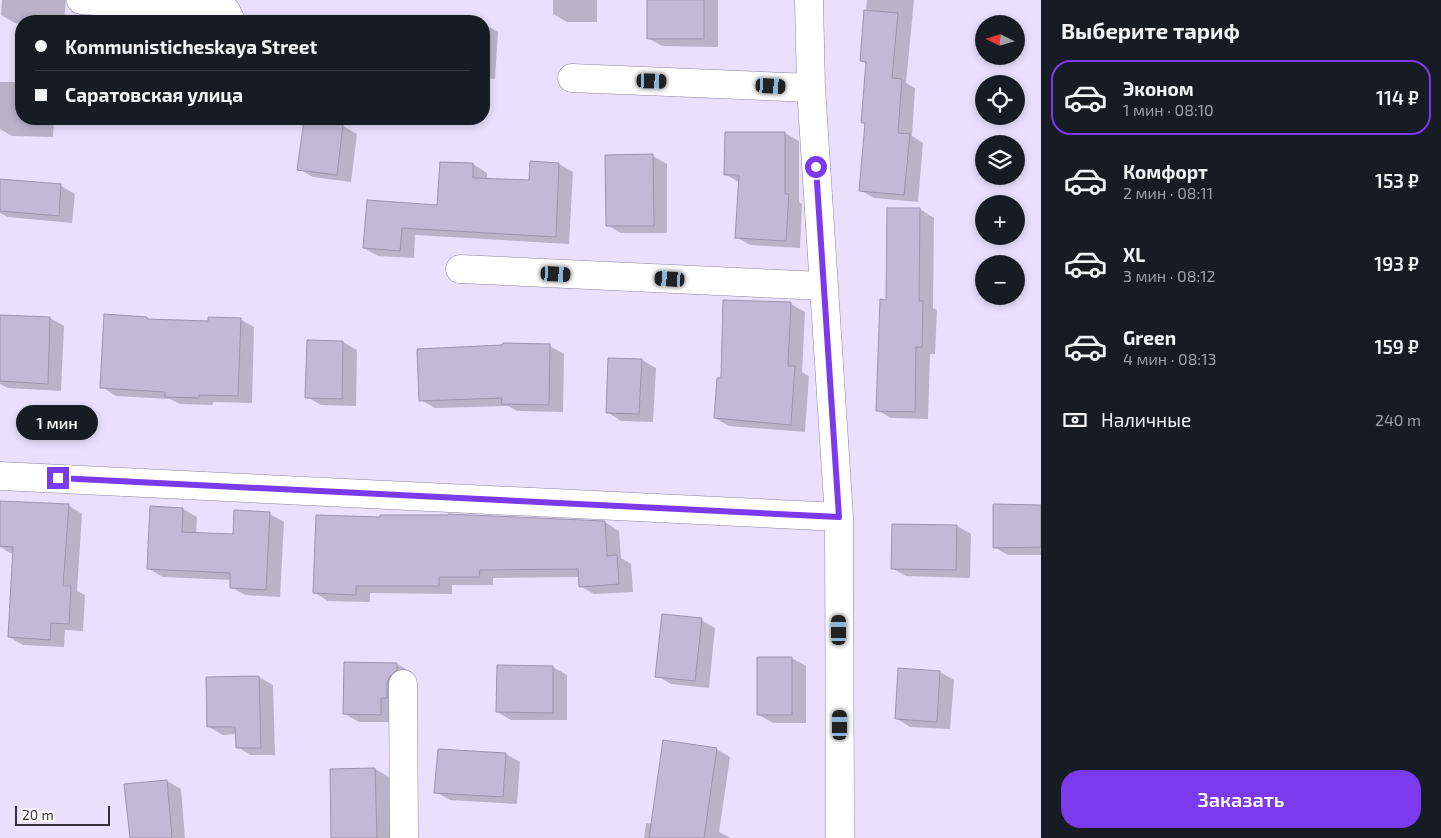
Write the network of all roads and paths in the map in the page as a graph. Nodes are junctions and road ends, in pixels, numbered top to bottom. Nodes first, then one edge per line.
1 (81, 0) edge
2 (809, 0) edge
3 (228, 15) edge
4 (572, 78) dead end
5 (811, 88) junction
6 (460, 270) dead end
7 (824, 286) junction
8 (0, 476) edge
9 (839, 517) junction
10 (402, 684) dead end
11 (404, 838) edge
12 (840, 838) edge

1 - 3 street
2 - 5 street
4 - 5 street
5 - 7 street
6 - 7 street
7 - 9 street
8 - 9 street
9 - 12 street
10 - 11 street

